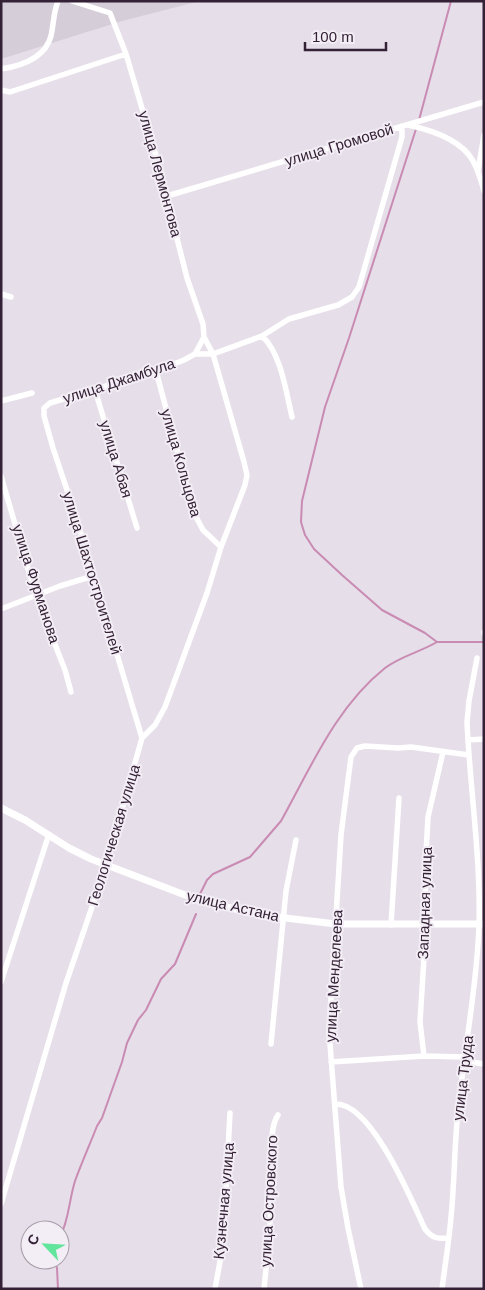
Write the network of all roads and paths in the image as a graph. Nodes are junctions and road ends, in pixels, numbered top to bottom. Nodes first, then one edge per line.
1 (58, 1) edge
2 (72, 1) edge
3 (126, 54) junction
4 (1, 69) edge
5 (1, 90) edge
6 (484, 102) edge
7 (404, 125) junction
8 (484, 134) edge
9 (478, 171) junction
10 (484, 191) edge
11 (167, 196) junction
12 (1, 294) edge
13 (11, 297) dead end
14 (262, 336) junction
15 (204, 337) junction
16 (195, 354) junction
17 (213, 354) junction
18 (156, 371) junction
19 (95, 390) junction
20 (32, 393) dead end
21 (1, 401) edge
22 (44, 408) joint
23 (292, 417) dead end
24 (247, 475) joint
25 (1, 476) edge
26 (137, 528) dead end
27 (222, 547) junction
28 (93, 576) junction
29 (36, 596) junction
30 (1, 609) edge
31 (477, 658) dead end
32 (71, 692) dead end
33 (142, 738) junction
34 (468, 740) junction
35 (484, 740) edge
36 (443, 752) junction
37 (469, 754) junction
38 (399, 798) dead end
39 (1, 808) edge
40 (49, 834) junction
41 (296, 840) dead end
42 (106, 866) junction
43 (284, 918) junction
44 (336, 924) junction
45 (481, 924) edge
46 (392, 925) junction
47 (426, 925) junction
48 (1, 982) edge
49 (271, 1044) dead end
50 (424, 1056) junction
51 (465, 1059) junction
52 (331, 1062) junction
53 (484, 1064) edge
54 (336, 1104) junction
55 (230, 1113) dead end
56 (278, 1115) dead end
57 (1, 1204) edge
58 (448, 1238) junction
59 (215, 1289) edge
60 (264, 1289) edge
61 (362, 1289) edge
62 (442, 1289) edge

1 - 4 street
2 - 3 street, улица Лермонтова
3 - 5 street
3 - 11 street, улица Лермонтова
6 - 7 street
7 - 9 street, улица Громовой
7 - 11 street, улица Громовой
7 - 14 street
8 - 9 street
9 - 10 street, улица Громовой
11 - 15 street, улица Лермонтова
12 - 13 street
14 - 17 street, улица Джамбула
14 - 23 street
15 - 16 street, улица Джамбула
15 - 17 street, улица Лермонтова
16 - 17 street, улица Джамбула
16 - 18 street, улица Джамбула
17 - 24 street, улица Лермонтова
18 - 19 street, улица Джамбула
18 - 27 street, улица Кольцова
19 - 22 street, улица Джамбула
19 - 26 street, улица Абая
20 - 21 street
22 - 28 street, улица Шахтостроителей
24 - 27 street, Геологическая улица
25 - 29 street, улица Фурманова
27 - 33 street, Геологическая улица
28 - 29 street
28 - 33 street, улица Шахтостроителей
29 - 30 street
29 - 32 street, улица Фурманова
31 - 34 street, улица Труда
33 - 42 street, Геологическая улица
34 - 35 street
34 - 37 street, улица Труда
36 - 37 street
36 - 44 street, улица Менделеева
36 - 47 street, Западная улица
37 - 45 street, улица Труда
38 - 46 street
39 - 40 street, улица Астана
40 - 42 street, улица Астана
40 - 48 street
41 - 43 street
42 - 43 street, улица Астана
42 - 57 street, Геологическая улица
43 - 44 street, улица Астана
43 - 49 street
44 - 46 street, улица Астана
44 - 52 street, улица Менделеева
45 - 47 street, улица Астана
45 - 51 street, улица Труда
46 - 47 street, улица Астана
47 - 50 street, Западная улица
50 - 51 street
50 - 52 street
51 - 53 street
51 - 58 street, улица Труда
52 - 54 street, улица Менделеева
54 - 58 street
54 - 61 street, улица Менделеева
55 - 59 street, Кузнечная улица
56 - 60 street, улица Островского
58 - 62 street, улица Труда

